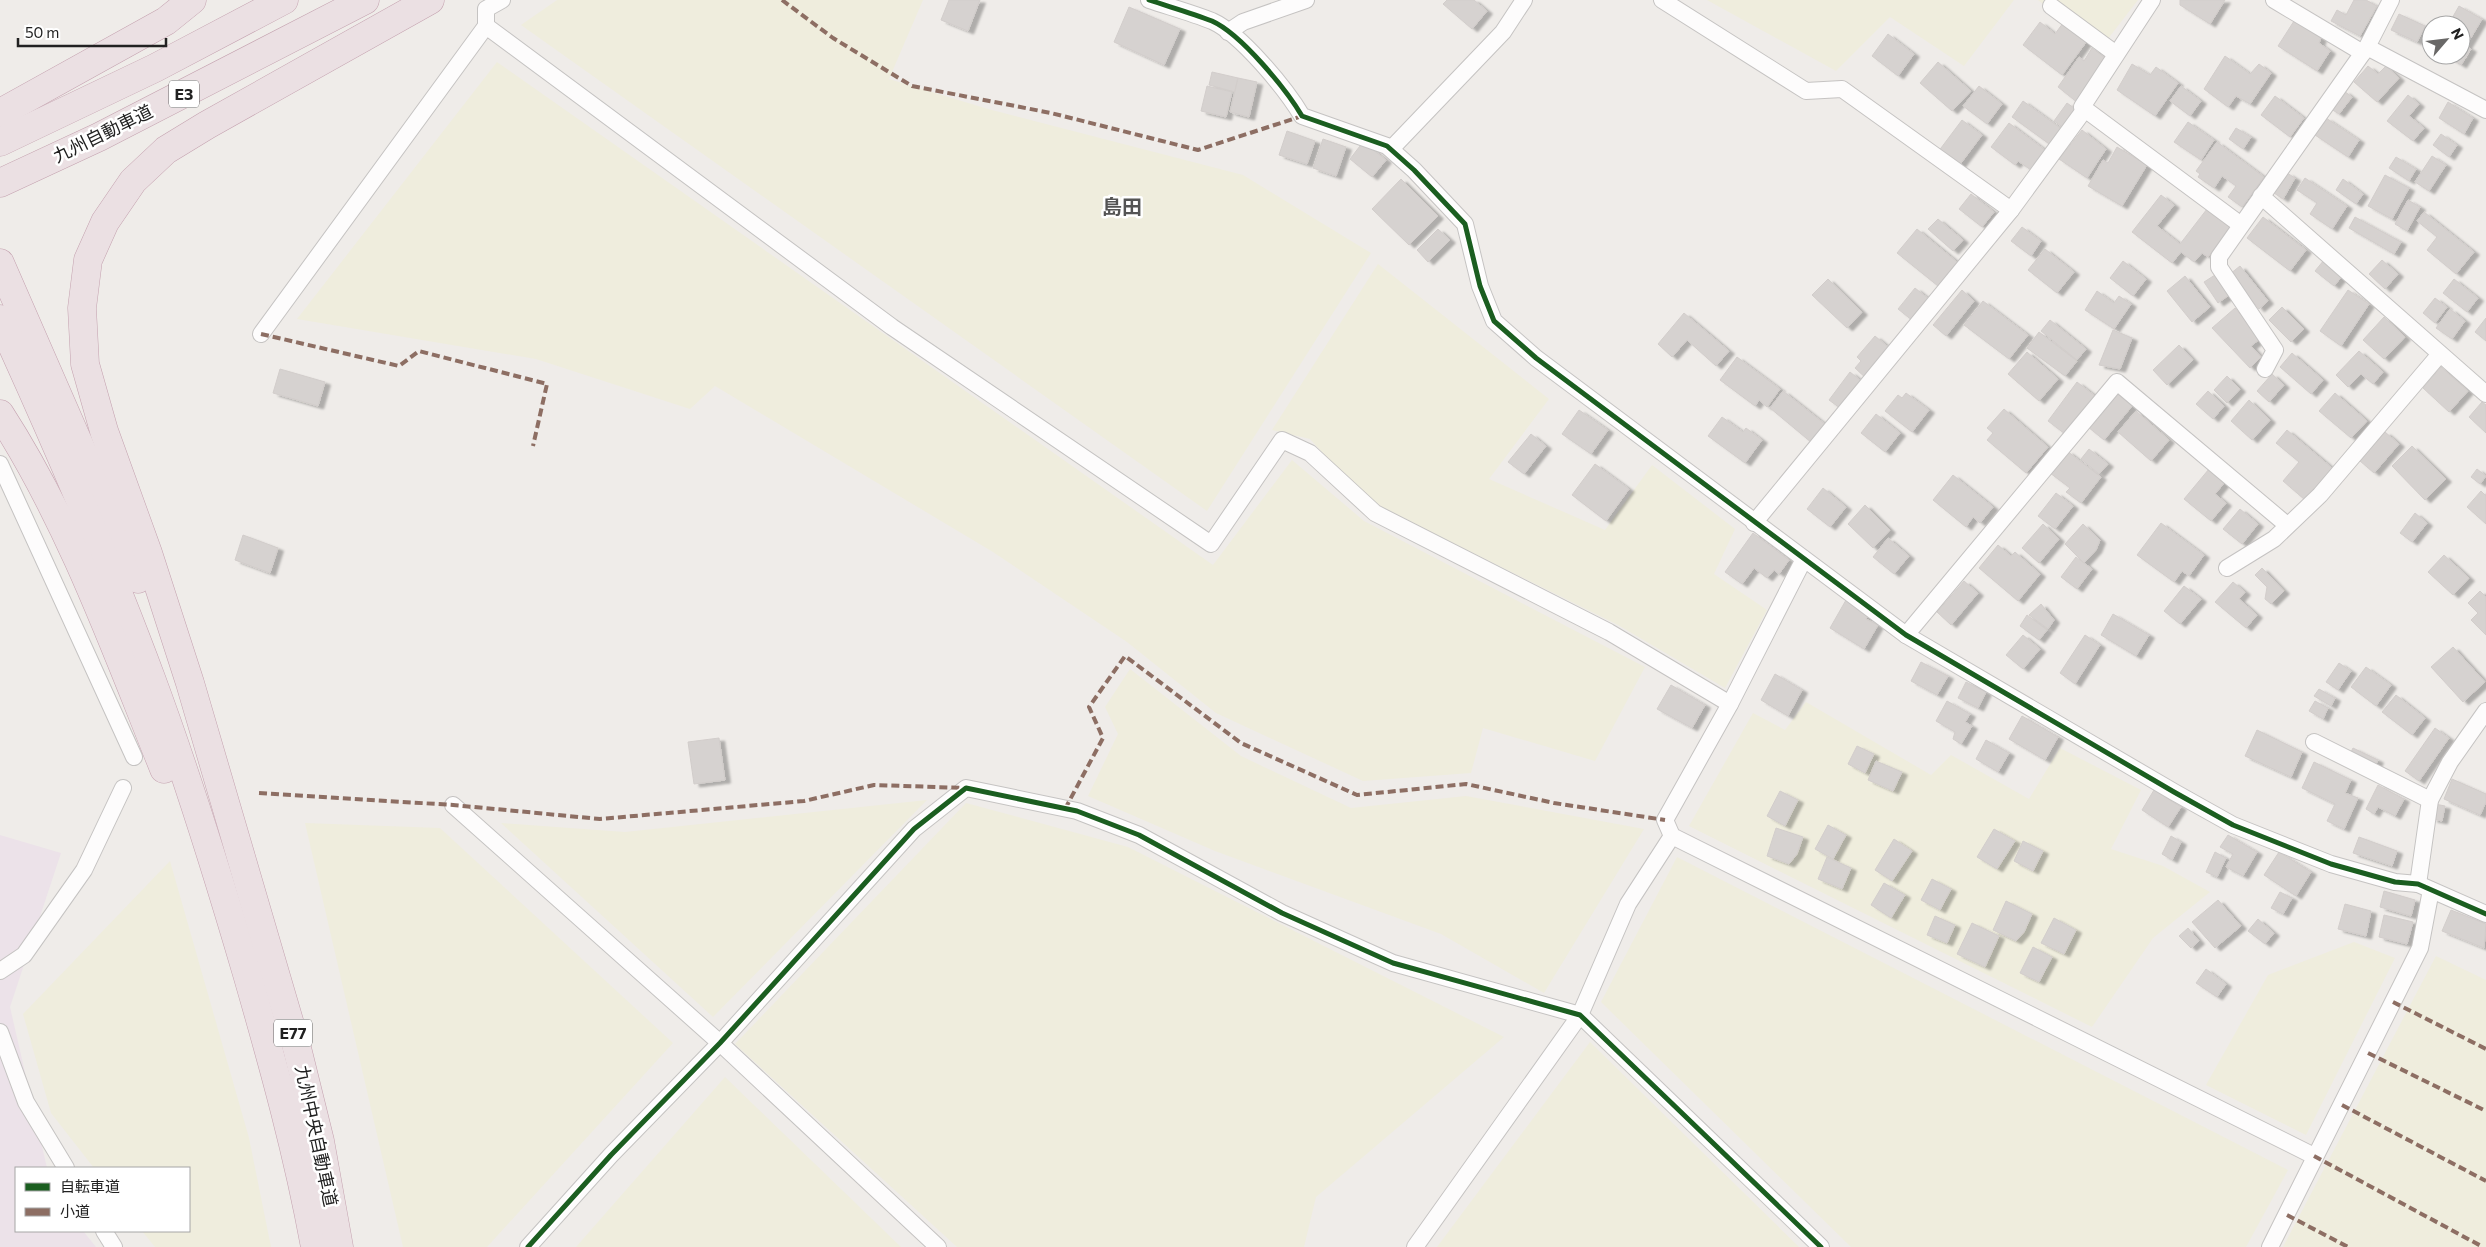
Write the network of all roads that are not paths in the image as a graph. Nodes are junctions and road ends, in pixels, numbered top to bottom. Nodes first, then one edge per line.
1 (192, 0) edge
2 (284, 0) edge
3 (365, 0) edge
4 (430, 0) edge
5 (502, 0) edge
6 (1149, 0) edge
7 (1306, 0) edge
8 (1524, 0) edge
9 (1662, 0) edge
10 (2152, 0) edge
11 (2274, 0) edge
12 (2391, 0) edge
13 (2051, 6) dead end
14 (486, 26) junction
15 (1228, 32) junction
16 (2365, 50) junction
17 (2116, 54) junction
18 (2085, 109) junction
19 (2486, 110) edge
20 (0, 113) edge
21 (0, 142) edge
22 (1391, 149) junction
23 (0, 182) edge
24 (2261, 196) junction
25 (2012, 210) junction
26 (2241, 225) junction
27 (0, 263) edge
28 (0, 319) edge
29 (261, 334) dead end
30 (2440, 354) junction
31 (2264, 369) dead end
32 (2486, 394) edge
33 (0, 414) edge
34 (0, 464) edge
35 (1754, 523) junction
36 (2287, 525) junction
37 (1804, 559) junction
38 (2227, 568) dead end
39 (1906, 635) junction
40 (1730, 704) junction
41 (2486, 711) edge
42 (2314, 742) dead end
43 (134, 756) dead end
44 (123, 788) dead end
45 (2430, 800) junction
46 (453, 805) dead end
47 (232, 824) junction
48 (1672, 836) junction
49 (2424, 887) junction
50 (2486, 914) edge
51 (238, 946) junction
52 (0, 972) edge
53 (1580, 1016) junction
54 (0, 1032) edge
55 (720, 1043) junction
56 (2314, 1156) junction
57 (65, 1167) edge
58 (105, 1232) edge
59 (114, 1247) edge
60 (315, 1247) edge
61 (339, 1247) edge
62 (528, 1247) edge
63 (938, 1247) edge
64 (1415, 1247) edge
65 (1821, 1247) edge
66 (2270, 1247) edge

1 - 20 highway
2 - 21 highway, 九州自動車道 / E3
3 - 23 highway, 九州自動車道 / E3
4 - 47 highway
5 - 14 street
6 - 15 street
7 - 15 street
8 - 22 street
9 - 25 street
10 - 17 street
11 - 16 street
12 - 16 street
13 - 17 street
14 - 29 street
14 - 40 street
15 - 22 street
16 - 19 street
16 - 24 street
17 - 18 street
18 - 25 street
18 - 26 street
22 - 35 street
24 - 26 street
24 - 30 street
25 - 35 street
26 - 31 street
27 - 47 highway
28 - 51 highway
30 - 32 street
30 - 36 street
33 - 51 highway
34 - 43 street
35 - 37 street
36 - 38 street
36 - 39 street
37 - 39 street
37 - 40 street
39 - 49 street
40 - 48 street
41 - 45 street
42 - 45 street
44 - 52 street
45 - 49 street
46 - 55 street
47 - 61 highway, 九州中央自動車道 / E77
48 - 53 street
48 - 56 street
49 - 50 street
49 - 56 street
51 - 60 highway, 九州中央自動車道 / E77
53 - 55 street
53 - 64 street
53 - 65 street
54 - 57 street
55 - 62 street
55 - 63 street
56 - 66 street
58 - 59 street

